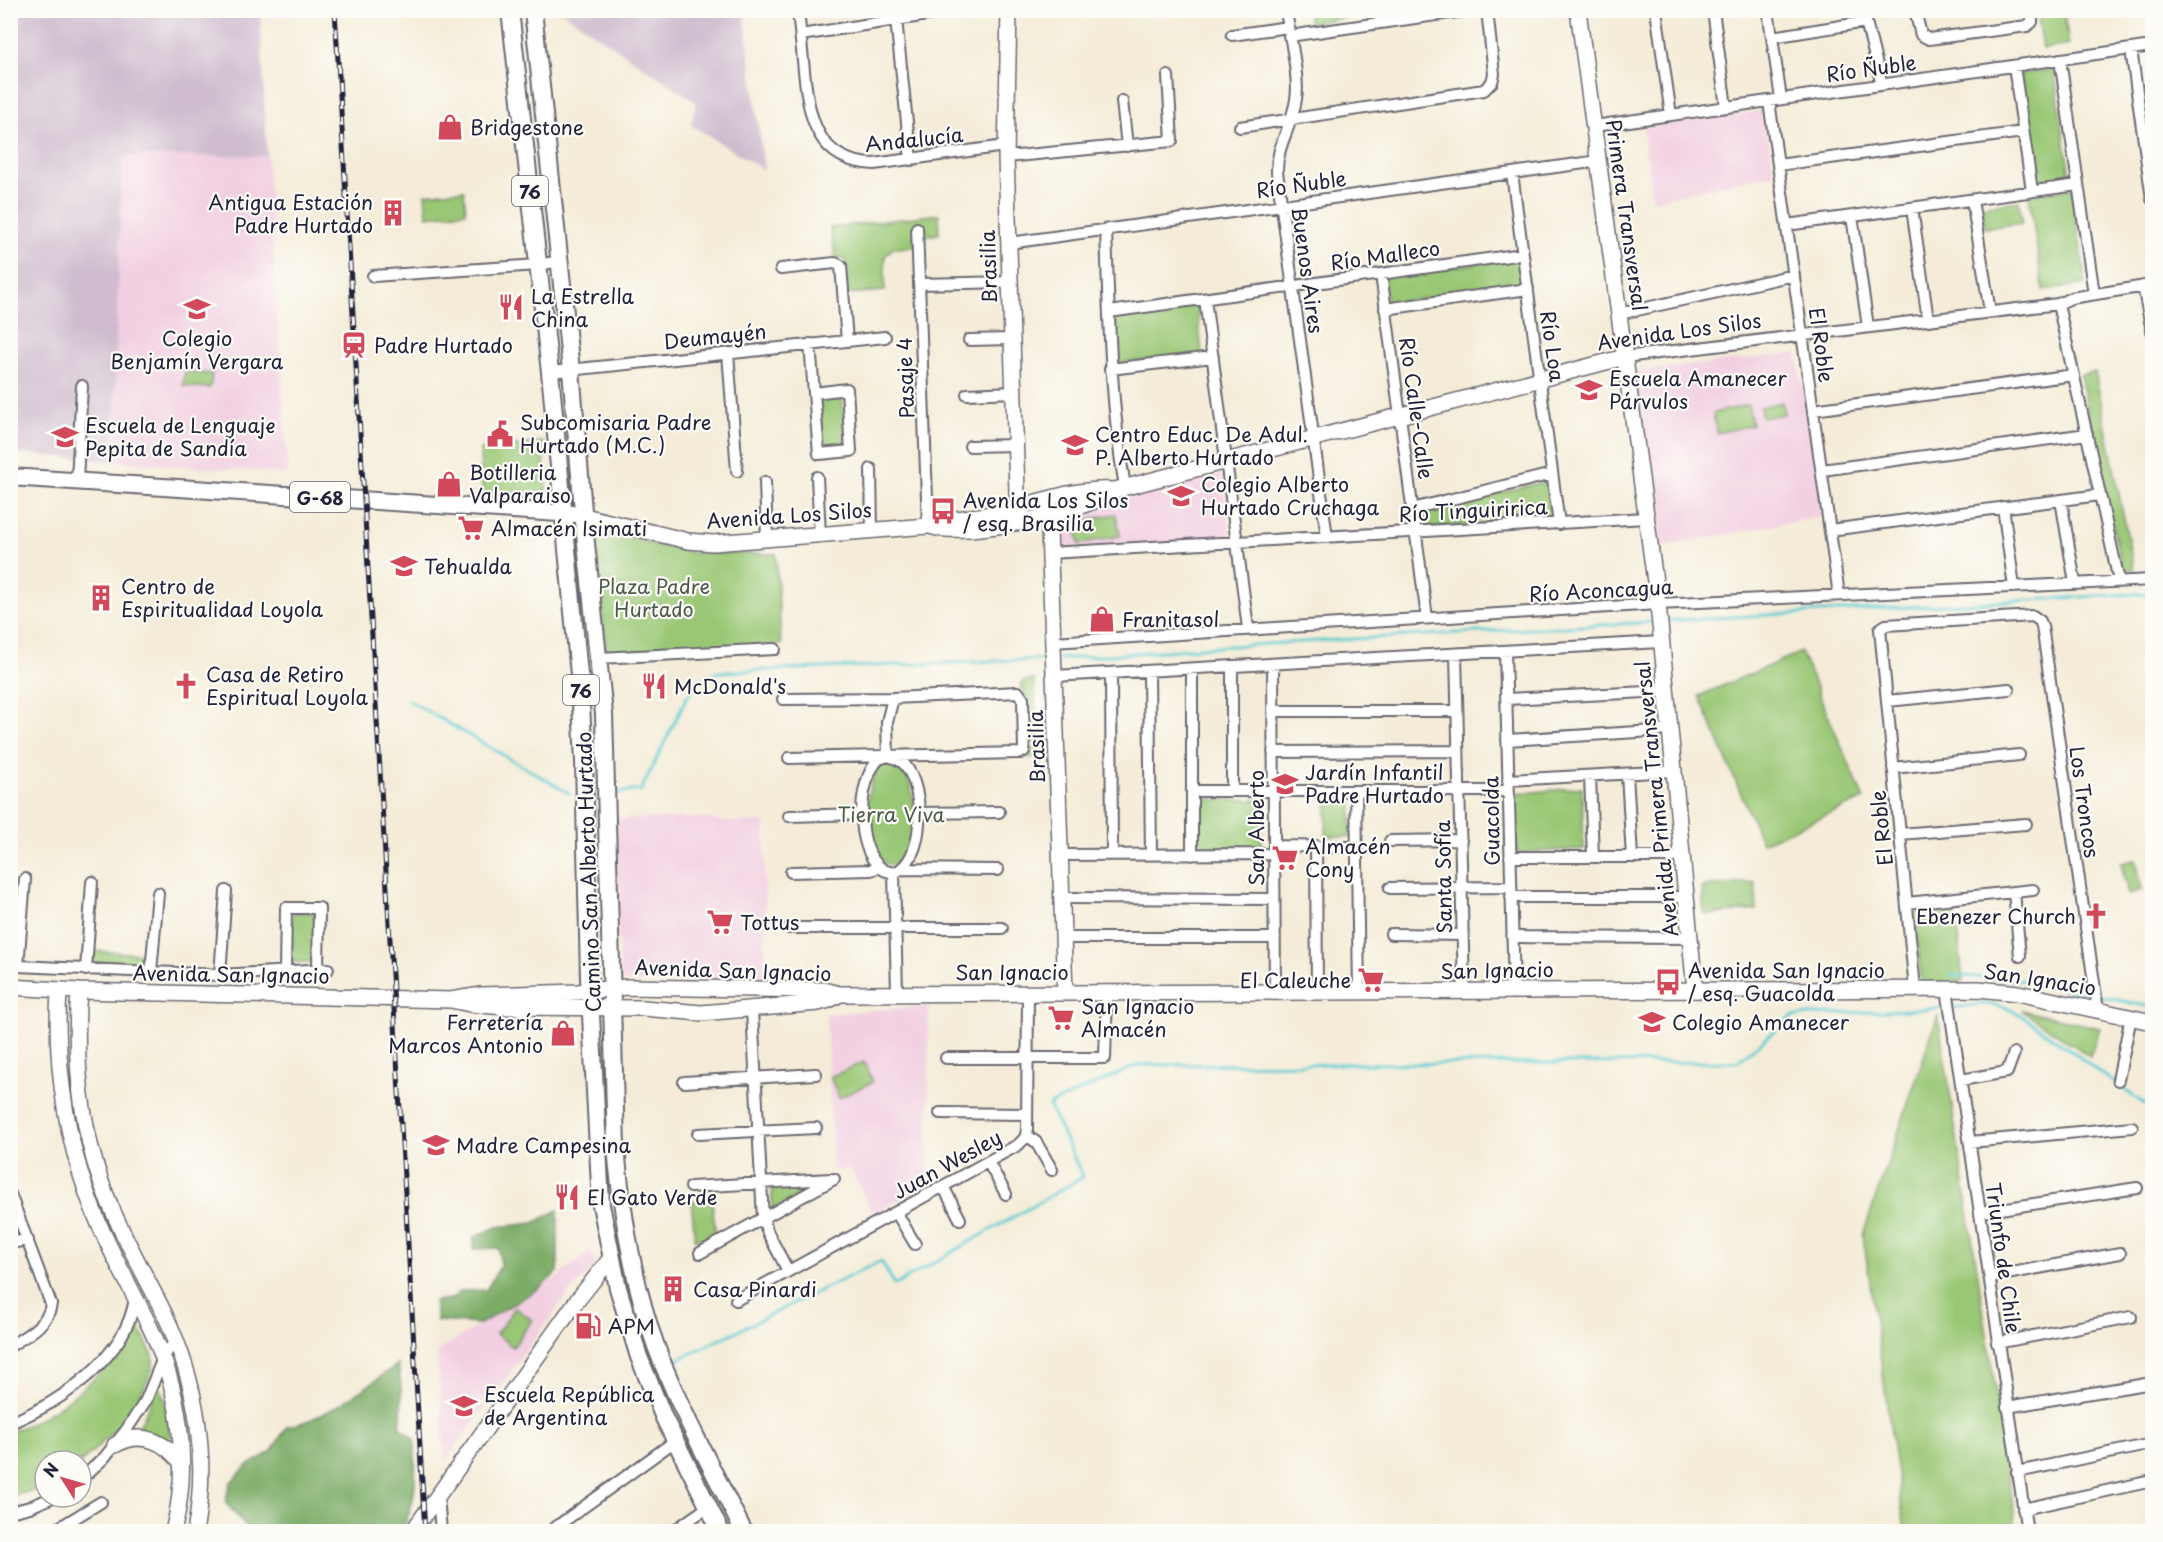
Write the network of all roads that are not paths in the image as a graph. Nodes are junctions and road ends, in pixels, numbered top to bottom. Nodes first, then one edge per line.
1 (510, 10) edge
2 (533, 10) edge
3 (798, 10) edge
4 (958, 10) edge
5 (1009, 10) edge
6 (1286, 10) edge
7 (1471, 10) edge
8 (1487, 10) edge
9 (1578, 10) edge
10 (1656, 10) edge
11 (1713, 10) edge
12 (1768, 10) edge
13 (1863, 10) edge
14 (1915, 10) edge
15 (2032, 10) edge
16 (895, 15) edge
17 (1866, 22) junction
18 (1289, 32) junction
19 (801, 35) junction
20 (1232, 35) dead end
21 (1772, 37) junction
22 (2152, 46) edge
23 (2131, 49) junction
24 (2060, 59) junction
25 (2014, 66) junction
26 (1168, 76) dead end
27 (1882, 85) junction
28 (1122, 100) dead end
29 (1775, 100) junction
30 (1726, 107) junction
31 (1671, 115) junction
32 (1292, 117) junction
33 (1594, 126) junction
34 (1240, 127) dead end
35 (2024, 132) junction
36 (1127, 146) junction
37 (1006, 151) junction
38 (911, 160) junction
39 (1599, 161) junction
40 (1778, 165) junction
41 (1512, 173) junction
42 (2078, 185) junction
43 (2032, 191) junction
44 (2152, 199) edge
45 (1972, 200) junction
46 (1280, 205) junction
47 (554, 207) junction
48 (1912, 208) junction
49 (532, 210) junction
50 (1852, 216) junction
51 (1787, 225) junction
52 (917, 228) dead end
53 (1106, 229) junction
54 (1009, 243) junction
55 (1523, 254) junction
56 (560, 261) junction
57 (538, 265) junction
58 (781, 269) dead end
59 (1381, 274) junction
60 (1794, 275) junction
61 (373, 276) dead end
62 (1010, 282) junction
63 (919, 284) junction
64 (2147, 286) edge
65 (1292, 287) junction
66 (1528, 289) junction
67 (2094, 294) junction
68 (1205, 299) junction
69 (2058, 304) junction
70 (1385, 309) junction
71 (1109, 312) junction
72 (1990, 312) junction
73 (1619, 314) junction
74 (1928, 320) junction
75 (1868, 327) junction
76 (2152, 331) edge
77 (1803, 335) junction
78 (885, 336) dead end
79 (1012, 339) junction
80 (847, 340) junction
81 (969, 340) dead end
82 (810, 344) junction
83 (728, 353) junction
84 (1213, 357) junction
85 (1625, 357) junction
86 (1110, 369) junction
87 (571, 370) junction
88 (550, 372) junction
89 (2074, 375) junction
90 (1540, 378) junction
91 (82, 386) dead end
92 (1014, 392) junction
93 (814, 393) junction
94 (968, 394) dead end
95 (1813, 410) junction
96 (1400, 415) junction
97 (2087, 434) junction
98 (1312, 438) junction
99 (1016, 445) junction
100 (970, 447) dead end
101 (1226, 461) junction
102 (872, 470) dead end
103 (1822, 470) junction
104 (737, 471) dead end
105 (1552, 474) junction
106 (10, 477) edge
107 (817, 477) dead end
108 (78, 481) junction
109 (765, 482) dead end
110 (1120, 489) junction
111 (2100, 495) junction
112 (2061, 500) junction
113 (1048, 507) junction
114 (2003, 507) junction
115 (1412, 509) junction
116 (563, 512) junction
117 (1018, 515) junction
118 (584, 516) junction
119 (1646, 519) junction
120 (1559, 524) junction
121 (928, 526) junction
122 (1830, 530) junction
123 (872, 531) junction
124 (1415, 532) junction
125 (820, 535) junction
126 (1327, 537) junction
127 (767, 539) junction
128 (1237, 542) junction
129 (1050, 553) junction
130 (2152, 580) edge
131 (2119, 581) junction
132 (2075, 584) junction
133 (2014, 587) junction
134 (1839, 595) junction
135 (1659, 616) junction
136 (1427, 618) junction
137 (1881, 627) joint
138 (1248, 628) junction
139 (1661, 642) junction
140 (1053, 644) junction
141 (775, 649) dead end
142 (1505, 651) junction
143 (1456, 654) junction
144 (599, 658) junction
145 (1273, 664) junction
146 (1232, 666) junction
147 (1192, 669) junction
148 (1054, 671) junction
149 (1149, 671) junction
150 (1111, 673) junction
151 (2009, 689) dead end
152 (1666, 691) junction
153 (877, 698) junction
154 (893, 698) junction
155 (783, 699) dead end
156 (1506, 699) junction
157 (1887, 701) junction
158 (1273, 711) junction
159 (1457, 711) junction
160 (887, 722) junction
161 (1670, 730) junction
162 (1507, 740) junction
163 (1458, 751) junction
164 (1274, 752) junction
165 (2019, 755) dead end
166 (888, 756) junction
167 (789, 758) dead end
168 (1893, 768) junction
169 (1674, 771) junction
170 (1627, 774) junction
171 (1590, 776) junction
172 (1508, 786) junction
173 (1232, 791) junction
174 (1274, 791) junction
175 (1356, 791) junction
176 (1460, 791) junction
177 (1192, 792) junction
178 (999, 812) dead end
179 (920, 813) junction
180 (862, 814) junction
181 (789, 816) dead end
182 (2026, 824) dead end
183 (1900, 834) junction
184 (1461, 840) junction
185 (1390, 841) dead end
186 (1316, 846) junction
187 (1357, 847) junction
188 (1274, 850) junction
189 (1060, 855) junction
190 (1112, 855) junction
191 (1151, 855) junction
192 (1192, 855) junction
193 (1510, 857) junction
194 (1593, 857) junction
195 (1632, 857) junction
196 (1682, 857) junction
197 (879, 867) junction
198 (998, 870) dead end
199 (898, 871) junction
200 (791, 872) dead end
201 (25, 879) dead end
202 (92, 882) dead end
203 (1462, 887) junction
204 (1390, 888) dead end
205 (2033, 890) dead end
206 (226, 891) dead end
207 (1511, 892) junction
208 (2014, 892) junction
209 (158, 893) dead end
210 (1686, 897) junction
211 (1062, 898) junction
212 (1274, 899) junction
213 (1907, 903) junction
214 (789, 928) dead end
215 (1002, 928) dead end
216 (895, 929) junction
217 (1391, 934) dead end
218 (1463, 935) junction
219 (1512, 937) junction
220 (1063, 938) junction
221 (1275, 938) junction
222 (1690, 938) junction
223 (2020, 956) dead end
224 (14, 964) edge
225 (86, 970) junction
226 (285, 971) junction
227 (151, 972) junction
228 (220, 975) junction
229 (10, 987) edge
230 (612, 988) junction
231 (1915, 989) junction
232 (59, 990) junction
233 (1514, 990) junction
234 (1695, 990) junction
235 (79, 991) junction
236 (590, 991) junction
237 (1464, 991) junction
238 (1275, 992) junction
239 (1317, 992) junction
240 (1359, 992) junction
241 (897, 993) junction
242 (1028, 993) junction
243 (1065, 993) junction
244 (1107, 993) junction
245 (840, 994) junction
246 (451, 1000) junction
247 (1949, 1003) junction
248 (2097, 1006) junction
249 (591, 1008) junction
250 (612, 1008) junction
251 (752, 1010) junction
252 (2131, 1017) junction
253 (2152, 1022) edge
254 (2014, 1053) dead end
255 (946, 1058) dead end
256 (1027, 1058) junction
257 (816, 1074) dead end
258 (755, 1078) junction
259 (1961, 1080) junction
260 (2118, 1080) dead end
261 (684, 1082) dead end
262 (940, 1113) dead end
263 (84, 1114) junction
264 (1027, 1114) junction
265 (66, 1117) junction
266 (2132, 1127) dead end
267 (816, 1128) dead end
268 (758, 1131) junction
269 (698, 1134) dead end
270 (1026, 1135) junction
271 (1970, 1142) junction
272 (988, 1162) junction
273 (1052, 1170) dead end
274 (761, 1183) junction
275 (943, 1186) junction
276 (691, 1187) dead end
277 (2137, 1188) dead end
278 (104, 1189) junction
279 (10, 1194) edge
280 (1006, 1194) dead end
281 (88, 1195) junction
282 (896, 1212) junction
283 (1981, 1212) junction
284 (763, 1219) junction
285 (960, 1219) dead end
286 (28, 1240) junction
287 (10, 1244) edge
288 (915, 1244) dead end
289 (700, 1253) dead end
290 (2120, 1253) dead end
291 (611, 1258) junction
292 (788, 1271) junction
293 (1990, 1277) junction
294 (135, 1298) junction
295 (736, 1300) dead end
296 (2132, 1317) dead end
297 (176, 1339) junction
298 (1997, 1343) junction
299 (10, 1346) edge
300 (163, 1358) junction
301 (2152, 1383) edge
302 (2007, 1407) junction
303 (10, 1423) edge
304 (675, 1441) junction
305 (2152, 1444) edge
306 (115, 1445) junction
307 (182, 1464) junction
308 (93, 1467) edge
309 (2017, 1472) junction
310 (2152, 1481) edge
311 (438, 1496) junction
312 (101, 1502) dead end
313 (33, 1506) edge
314 (708, 1507) junction
315 (2023, 1509) junction
316 (10, 1512) edge
317 (174, 1530) edge
318 (52, 1532) edge
319 (193, 1532) edge
320 (412, 1532) edge
321 (441, 1532) edge
322 (549, 1532) edge
323 (672, 1532) edge
324 (721, 1532) edge
325 (744, 1532) edge
326 (2027, 1532) edge

1 - 49 main road, Camino San Alberto Hurtado / 76
2 - 47 main road, Camino San Alberto Hurtado / 76
3 - 19 street, Andalucía
4 - 16 street
5 - 37 main road, Brasilia
6 - 18 street, Buenos Aires
7 - 18 street
8 - 32 street
9 - 33 main road, Primera Transversal
10 - 31 street
11 - 30 street
12 - 21 street, El Roble
13 - 17 street
14 - 15 street
16 - 19 street
16 - 38 street
17 - 21 street
17 - 27 street
18 - 20 street
18 - 32 street, Buenos Aires
19 - 38 street, Andalucía
21 - 29 street, El Roble
22 - 23 street, Río Ñuble
23 - 24 street, Río Ñuble
23 - 44 street
24 - 25 street, Río Ñuble
24 - 42 street
25 - 27 street, Río Ñuble
25 - 35 street
26 - 36 street, Andalucía
27 - 29 street, Río Ñuble
28 - 36 street
29 - 30 street, Río Ñuble
29 - 40 street, El Roble
30 - 31 street, Río Ñuble
31 - 33 street, Río Ñuble
32 - 34 street
32 - 46 street, Buenos Aires
33 - 39 main road, Primera Transversal
35 - 40 street
35 - 43 street
36 - 37 street, Andalucía
37 - 38 street, Andalucía
37 - 54 main road, Brasilia
39 - 41 street, Río Ñuble
39 - 73 main road, Primera Transversal
40 - 51 street, El Roble
41 - 46 street, Río Ñuble
41 - 55 street, Río Loa
42 - 43 street
42 - 67 street
43 - 45 street
45 - 48 street
45 - 72 street
46 - 53 street, Río Ñuble
46 - 65 street, Buenos Aires
47 - 49 main road
47 - 56 main road, Camino San Alberto Hurtado / 76
48 - 50 street
48 - 74 street
49 - 57 main road, Camino San Alberto Hurtado / 76
50 - 51 street
50 - 75 street
51 - 60 street, El Roble
52 - 63 street, Pasaje 4
53 - 54 street, Río Ñuble
53 - 71 street
54 - 62 main road, Brasilia
55 - 59 street, Río Malleco
55 - 66 street, Río Loa
56 - 57 street
56 - 87 main road, Camino San Alberto Hurtado / 76
57 - 61 street
57 - 88 main road, Camino San Alberto Hurtado / 76
58 - 80 street
59 - 65 street, Río Malleco
59 - 70 street, Río Calle-Calle
60 - 73 street
60 - 77 street, El Roble
62 - 63 street
62 - 79 main road, Brasilia
63 - 121 street, Pasaje 4
64 - 67 street, Avenida Los Silos
64 - 76 street
65 - 68 street, Río Malleco
65 - 98 street, Buenos Aires
66 - 70 street
66 - 90 street, Río Loa
67 - 69 street, Avenida Los Silos
68 - 71 street, Río Malleco
68 - 84 street
69 - 72 street, Avenida Los Silos
69 - 89 street
70 - 96 street, Río Calle-Calle
71 - 86 street
72 - 74 street, Avenida Los Silos
73 - 85 main road, Primera Transversal
74 - 75 street, Avenida Los Silos
75 - 77 street, Avenida Los Silos
77 - 85 street, Avenida Los Silos
77 - 95 street, El Roble
78 - 80 street, Deumayén
79 - 81 street
79 - 92 main road, Brasilia
80 - 82 street, Deumayén
82 - 83 street, Deumayén
82 - 93 street
83 - 87 street, Deumayén
83 - 104 street
84 - 86 street
84 - 101 street
85 - 90 main road, Avenida Los Silos
85 - 119 main road, Primera Transversal
86 - 110 street
87 - 88 street, Deumayén
87 - 118 main road, Camino San Alberto Hurtado / 76
88 - 116 main road, Camino San Alberto Hurtado / 76
89 - 95 street
89 - 97 street
90 - 96 main road, Avenida Los Silos
90 - 105 street, Río Loa
91 - 108 street
92 - 94 street
92 - 99 main road, Brasilia
93 - 93 street
95 - 103 street, El Roble
96 - 98 main road, Avenida Los Silos
96 - 115 street, Río Calle-Calle
97 - 103 street
97 - 111 street
98 - 101 main road, Avenida Los Silos
98 - 126 street, Buenos Aires
99 - 100 street
99 - 117 main road, Brasilia
101 - 110 main road, Avenida Los Silos
101 - 128 street
102 - 123 street
103 - 122 street, El Roble
105 - 115 street
105 - 120 street, Río Loa
106 - 108 main road, G-68
107 - 125 street
108 - 116 main road, G-68
109 - 127 street
110 - 113 main road, Avenida Los Silos
111 - 112 street
111 - 131 street
112 - 114 street
112 - 132 street
113 - 117 main road, Avenida Los Silos
113 - 129 main road, Brasilia
114 - 122 street
114 - 133 street
115 - 124 street, Río Calle-Calle
116 - 118 main road, G-68
116 - 236 main road, Camino San Alberto Hurtado / 76
117 - 121 main road, Avenida Los Silos
118 - 127 main road, Avenida Los Silos
118 - 144 main road, Camino San Alberto Hurtado / 76
119 - 120 street, Río Tinguiririca
119 - 135 main road, Primera Transversal
120 - 124 street, Río Tinguiririca
121 - 123 main road, Avenida Los Silos
122 - 134 street, El Roble
123 - 125 main road, Avenida Los Silos
124 - 126 street, Río Tinguiririca
124 - 136 street, Río Calle-Calle
125 - 127 main road, Avenida Los Silos
126 - 128 street, Río Tinguiririca
128 - 129 street, Río Tinguiririca
128 - 138 street
129 - 140 main road, Brasilia
130 - 131 street, Río Aconcagua
131 - 132 street, Río Aconcagua
132 - 133 street, Río Aconcagua
133 - 134 street, Río Aconcagua
134 - 135 street, Río Aconcagua
135 - 136 street, Río Aconcagua
135 - 139 main road, Avenida Primera Transversal
136 - 138 street, Río Aconcagua
137 - 157 street, El Roble
137 - 248 street, Los Troncos
138 - 140 street, Río Aconcagua
139 - 142 street
139 - 152 main road, Avenida Primera Transversal
140 - 148 main road, Brasilia
141 - 144 street
142 - 143 street
142 - 156 street, Guacolda
143 - 145 street
143 - 159 street, Santa Sofía
144 - 230 main road, Camino San Alberto Hurtado / 76
145 - 146 street
145 - 158 street, San Alberto
146 - 147 street
146 - 173 street
147 - 149 street
147 - 177 street
148 - 150 street
148 - 189 main road, Brasilia
149 - 150 street
149 - 191 street
150 - 190 street
151 - 157 street
152 - 156 street
152 - 161 main road, Avenida Primera Transversal
153 - 154 street
153 - 155 street
153 - 160 street
154 - 160 street
154 - 166 street
156 - 162 street, Guacolda
157 - 168 street, El Roble
158 - 159 street
158 - 164 street, San Alberto
159 - 163 street, Santa Sofía
160 - 166 street
161 - 162 street
161 - 169 main road, Avenida Primera Transversal
162 - 172 street, Guacolda
163 - 164 street
163 - 176 street, Santa Sofía
164 - 174 street, San Alberto
165 - 168 street
166 - 167 street
166 - 179 street
166 - 180 street
168 - 183 street, El Roble
169 - 170 street
169 - 196 main road, Avenida Primera Transversal
170 - 171 street
170 - 195 street
171 - 172 street
171 - 194 street
172 - 176 street
172 - 193 street, Guacolda
173 - 174 street
173 - 177 street
174 - 175 street
174 - 188 street, San Alberto
175 - 176 street
175 - 187 street
176 - 184 street, Santa Sofía
177 - 192 street
178 - 179 street
179 - 199 street
180 - 181 street
180 - 197 street
182 - 183 street
183 - 213 street, El Roble
184 - 185 street
184 - 203 street, Santa Sofía
186 - 187 street
186 - 188 street
186 - 239 street
187 - 240 street
188 - 192 street
188 - 212 street, San Alberto
189 - 190 street
189 - 211 main road, Brasilia
190 - 191 street
191 - 192 street
193 - 194 street
193 - 207 street, Guacolda
194 - 195 street
195 - 196 street
196 - 210 main road, Avenida Primera Transversal
197 - 199 street
197 - 200 street
198 - 199 street
199 - 216 street
201 - 224 street
202 - 225 street
203 - 204 street
203 - 207 street
203 - 218 street, Santa Sofía
205 - 208 street
206 - 228 street
207 - 210 street
207 - 219 street, Guacolda
208 - 213 street
208 - 223 street
209 - 227 street
210 - 222 main road, Avenida Primera Transversal
211 - 212 street
211 - 220 main road, Brasilia
212 - 221 street, San Alberto
213 - 231 street, El Roble
214 - 216 street
215 - 216 street
216 - 241 street
217 - 218 street
218 - 237 street, Santa Sofía
219 - 222 street
219 - 233 street, Guacolda
220 - 221 street
220 - 243 main road, Brasilia
221 - 238 street, San Alberto
222 - 234 main road, Avenida Primera Transversal
224 - 225 street
225 - 227 street
226 - 226 street
226 - 228 street
227 - 228 street
229 - 232 main road, Avenida San Ignacio
230 - 236 main road, Avenida San Ignacio
230 - 245 main road, Avenida San Ignacio
230 - 250 main road, Camino San Alberto Hurtado / 76
231 - 234 main road, San Ignacio
231 - 247 main road, San Ignacio
232 - 235 main road, Avenida San Ignacio
232 - 265 main road
233 - 234 main road, San Ignacio
233 - 237 main road, San Ignacio
235 - 246 main road, Avenida San Ignacio
235 - 263 main road
236 - 246 main road, Avenida San Ignacio
236 - 249 main road, Camino San Alberto Hurtado / 76
237 - 240 main road, San Ignacio
238 - 239 main road, San Ignacio
238 - 244 main road, San Ignacio
239 - 240 main road, San Ignacio
241 - 242 main road, San Ignacio
241 - 245 main road, San Ignacio
242 - 243 main road, San Ignacio
242 - 256 street, Juan Wesley
243 - 244 main road, San Ignacio
244 - 256 street
245 - 251 main road, Avenida San Ignacio
246 - 249 main road, Avenida San Ignacio
247 - 248 main road, San Ignacio
247 - 259 street, Triunfo de Chile
248 - 252 main road, San Ignacio
249 - 250 main road, Avenida San Ignacio
249 - 291 main road, Camino San Alberto Hurtado / 76
250 - 251 main road, Avenida San Ignacio
250 - 325 main road, Camino San Alberto Hurtado / 76
251 - 258 street
252 - 253 main road, San Ignacio
252 - 260 street
254 - 259 street
255 - 256 street
256 - 264 street, Juan Wesley
257 - 258 street
258 - 261 street
258 - 268 street
259 - 271 street, Triunfo de Chile
262 - 264 street
263 - 265 main road
263 - 278 main road
264 - 270 street, Juan Wesley
265 - 281 main road
266 - 271 street
267 - 268 street
268 - 269 street
268 - 274 street
270 - 272 street, Juan Wesley
270 - 273 street
271 - 283 street, Triunfo de Chile
272 - 275 street, Juan Wesley
272 - 280 street
274 - 276 street
274 - 284 street
274 - 284 street
275 - 282 street, Juan Wesley
275 - 285 street
277 - 283 street
278 - 281 main road
278 - 297 main road
279 - 286 street
281 - 294 main road
282 - 288 street
282 - 292 street, Juan Wesley
283 - 293 street, Triunfo de Chile
284 - 289 street
284 - 292 street
286 - 287 street
286 - 299 street
290 - 293 street
291 - 304 main road, Camino San Alberto Hurtado / 76
291 - 311 main road
292 - 295 street, Juan Wesley
293 - 298 street, Triunfo de Chile
294 - 300 main road
294 - 303 street
296 - 298 street
297 - 300 street
297 - 319 main road
298 - 302 street, Triunfo de Chile
300 - 306 street
300 - 307 main road
301 - 302 street
302 - 309 street, Triunfo de Chile
304 - 314 main road, Camino San Alberto Hurtado / 76
304 - 322 street
305 - 309 street
306 - 307 main road
306 - 308 street
307 - 317 main road
309 - 315 street, Triunfo de Chile
310 - 315 street
311 - 320 main road
311 - 321 street
312 - 318 street
313 - 316 street
314 - 323 street
314 - 324 main road, Camino San Alberto Hurtado / 76
315 - 326 street, Triunfo de Chile
317 - 319 main road

